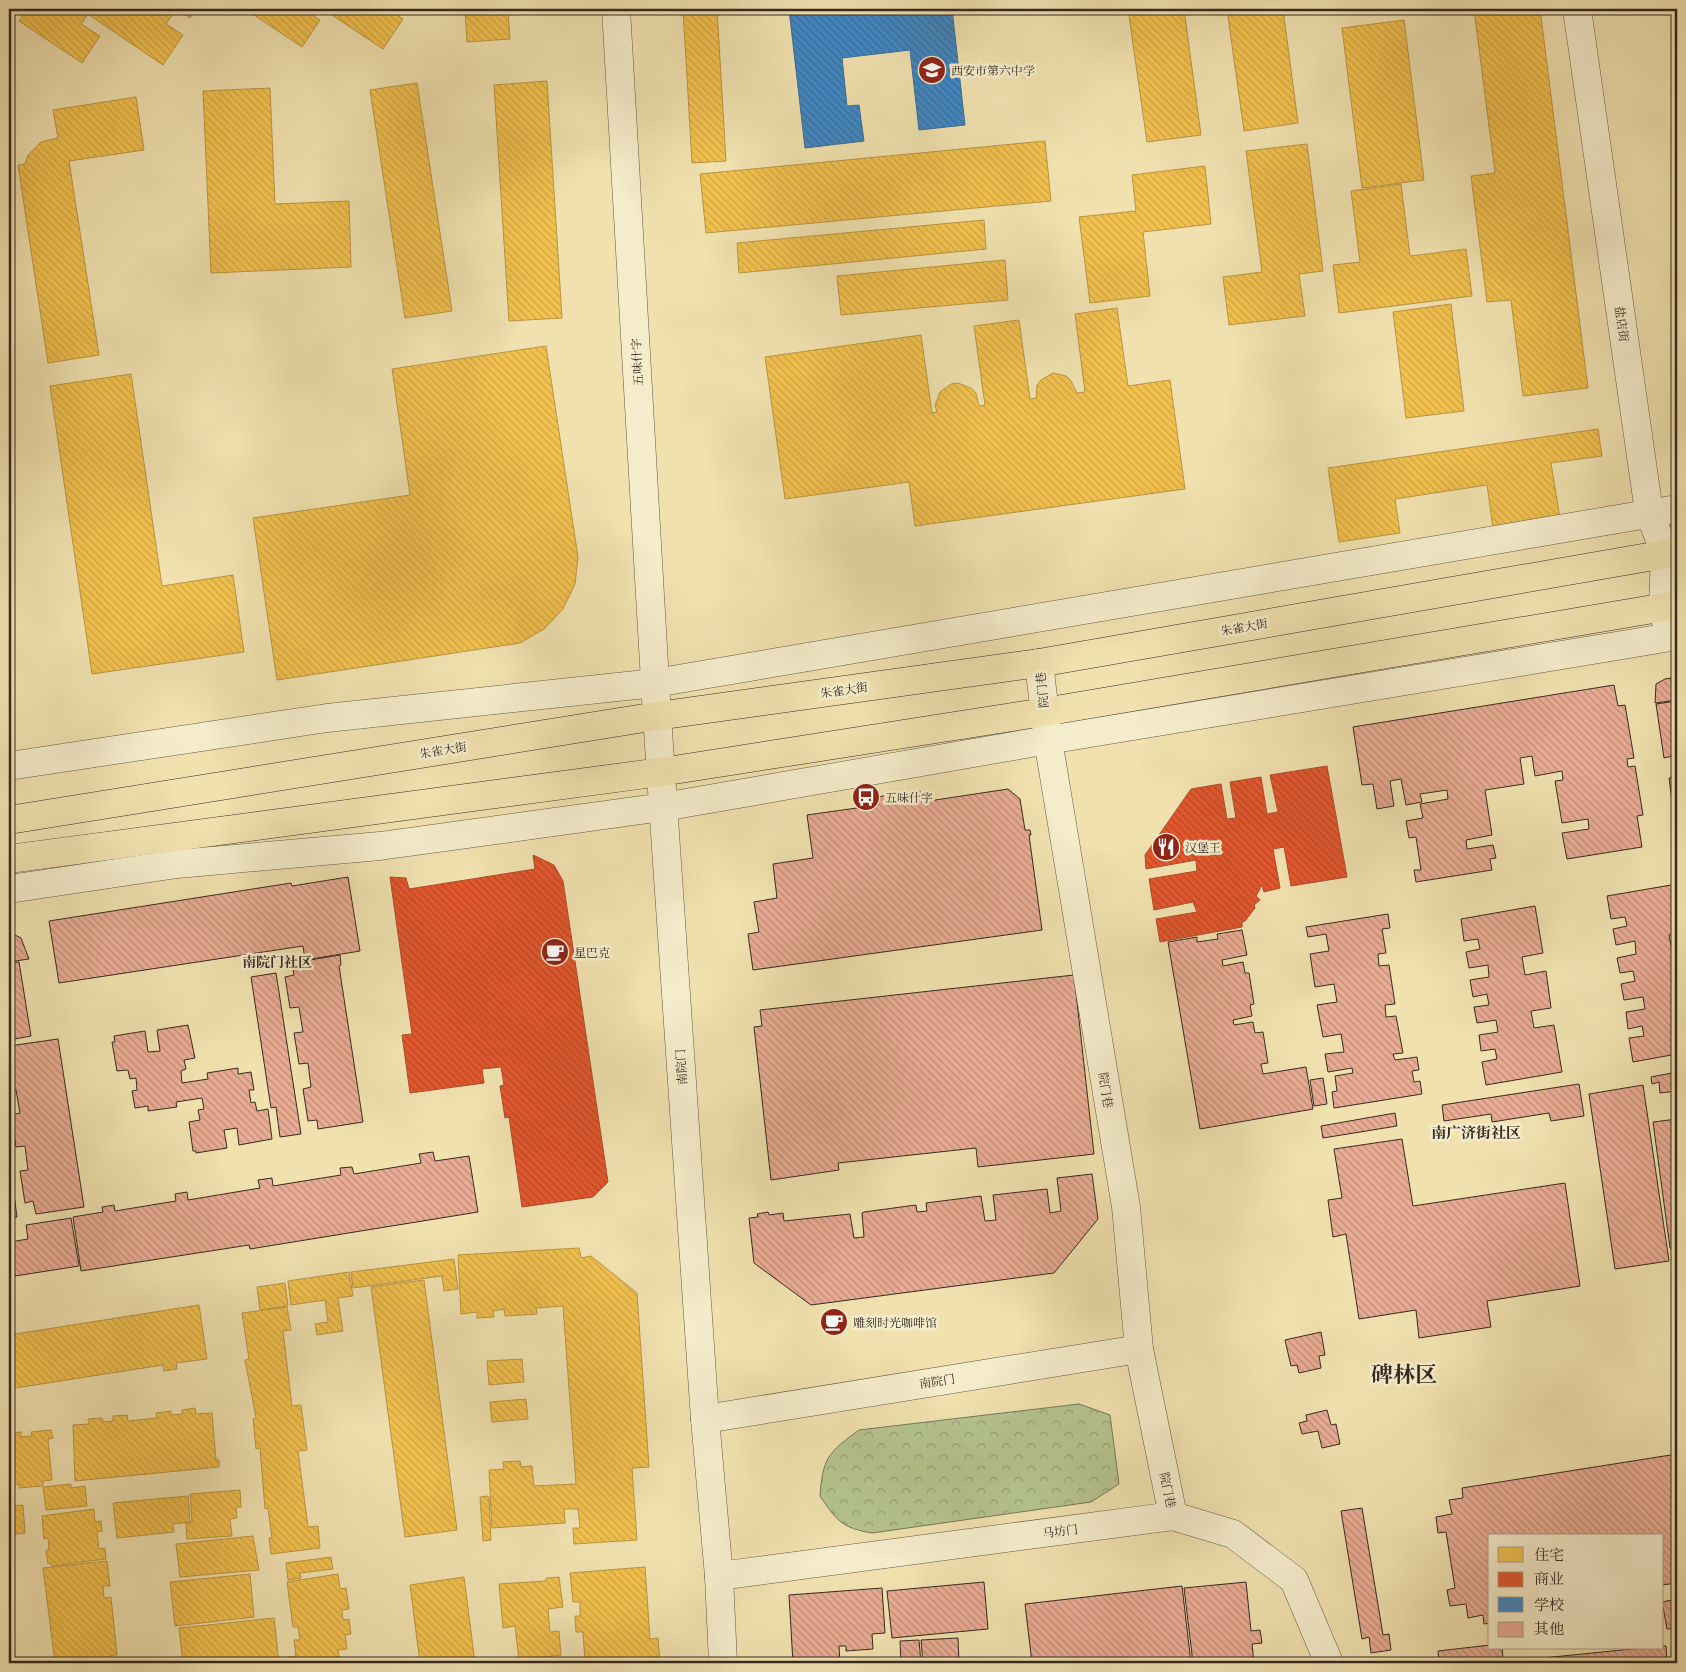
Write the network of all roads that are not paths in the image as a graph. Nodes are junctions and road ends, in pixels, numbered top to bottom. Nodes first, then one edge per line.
1 (616, 9) edge
2 (1577, 9) edge
3 (1677, 509) edge
4 (1648, 512) junction
5 (1671, 552) edge
6 (1670, 606) edge
7 (1674, 637) edge
8 (1039, 663) junction
9 (655, 683) junction
10 (1044, 712) junction
11 (656, 716) junction
12 (1048, 740) junction
13 (9, 766) edge
14 (661, 772) junction
15 (663, 807) junction
16 (9, 820) edge
17 (9, 860) edge
18 (9, 889) edge
19 (1139, 1349) junction
20 (705, 1419) junction
21 (1173, 1516) junction
22 (719, 1576) junction
23 (723, 1663) edge
24 (1329, 1663) edge

1 - 9 street, 五味什字
2 - 4 street, 盐店街
3 - 4 street
4 - 5 street, 盐店街
4 - 9 street
5 - 6 street, 盐店街
5 - 8 main road, 朱雀大街
6 - 7 street, 盐店街
6 - 10 main road
7 - 12 street
8 - 10 street, 院门巷
8 - 11 main road, 朱雀大街
9 - 11 street, 五味什字
9 - 13 street
10 - 12 street, 院门巷
10 - 14 main road
11 - 14 street, 南院门
11 - 16 main road, 朱雀大街
12 - 15 street
12 - 19 street, 院门巷
14 - 15 street, 南院门
14 - 17 main road
15 - 18 street
15 - 20 street, 南院门
19 - 20 street, 南院门
19 - 21 street, 院门巷
20 - 22 street, 南院门
21 - 22 street, 马坊门
21 - 24 street, 马坊门
22 - 23 street, 南院门

